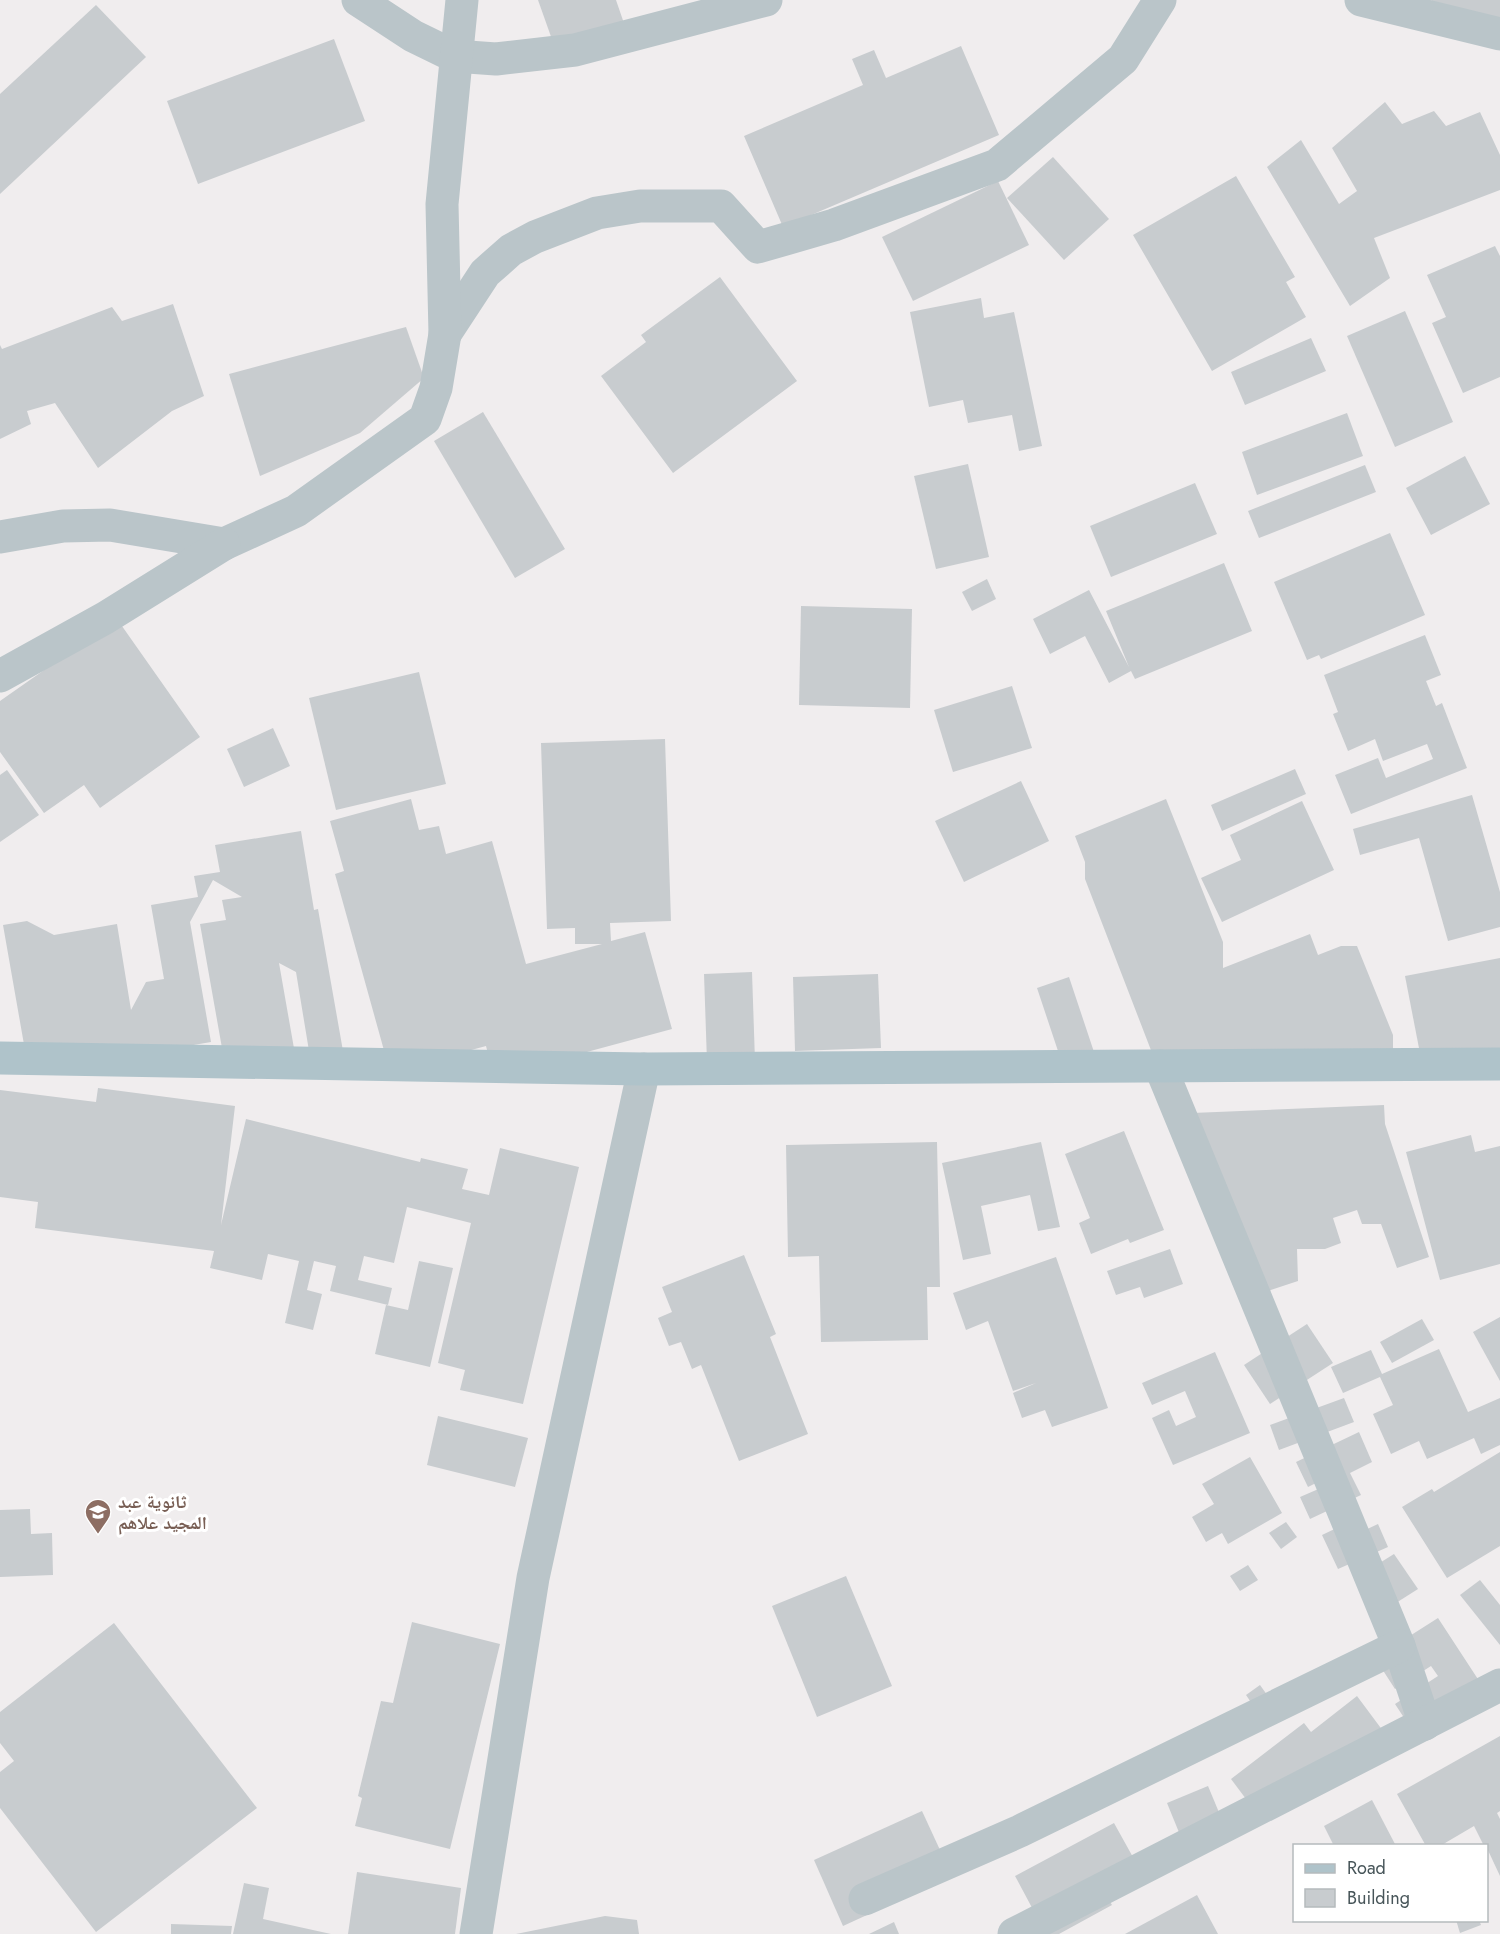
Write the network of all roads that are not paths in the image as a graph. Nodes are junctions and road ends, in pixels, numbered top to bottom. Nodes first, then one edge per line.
1 (358, 0) edge
2 (462, 0) edge
3 (766, 0) edge
4 (1160, 0) edge
5 (1361, 0) edge
6 (1500, 34) edge
7 (454, 57) junction
8 (445, 334) junction
9 (0, 537) edge
10 (224, 544) junction
11 (0, 676) edge
12 (0, 1058) edge
13 (1500, 1064) edge
14 (1160, 1066) junction
15 (644, 1069) junction
16 (1399, 1646) junction
17 (1500, 1685) edge
18 (1425, 1724) junction
19 (865, 1899) dead end
20 (476, 1934) edge
21 (1014, 1934) edge

1 - 7 street
2 - 7 street
3 - 7 street
4 - 8 street
5 - 6 street
7 - 8 street
8 - 10 street
9 - 10 street
10 - 11 street
12 - 15 main road
13 - 14 main road
14 - 15 main road
14 - 16 street
15 - 20 street
16 - 18 street
16 - 19 street
17 - 18 street
18 - 21 street

